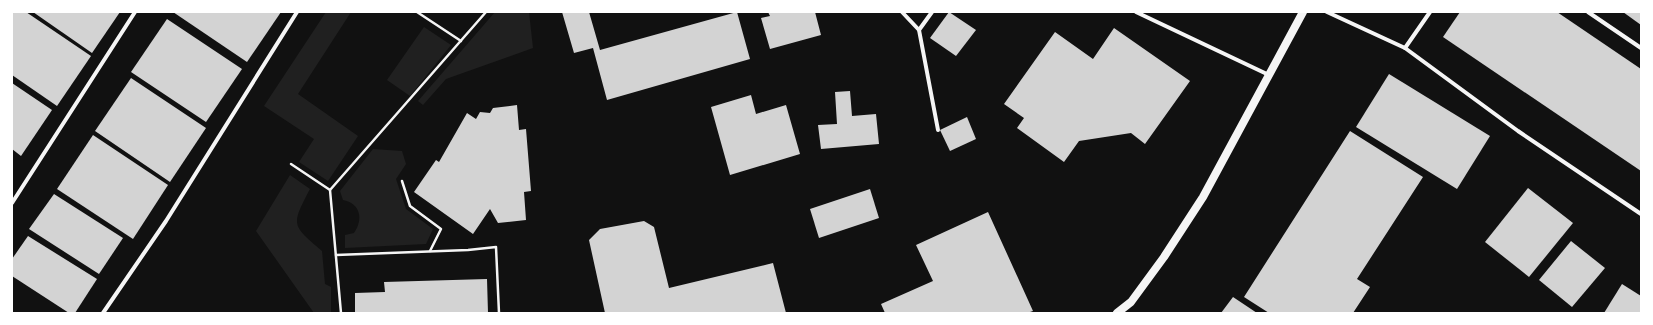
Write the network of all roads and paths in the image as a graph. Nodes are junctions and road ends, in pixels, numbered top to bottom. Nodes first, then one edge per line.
1 (135, 12) edge
2 (297, 12) edge
3 (417, 12) edge
4 (486, 12) edge
5 (902, 12) edge
6 (932, 12) edge
7 (1136, 12) edge
8 (1303, 12) edge
9 (1327, 12) edge
10 (1430, 12) edge
11 (1588, 12) edge
12 (919, 30) junction
13 (461, 41) junction
14 (1405, 48) junction
15 (1641, 48) edge
16 (1270, 75) junction
17 (938, 130) dead end
18 (291, 164) dead end
19 (402, 181) dead end
20 (330, 190) junction
21 (12, 203) edge
22 (1641, 214) edge
23 (430, 251) junction
24 (336, 255) junction
25 (103, 313) edge
26 (341, 313) edge
27 (499, 313) edge
28 (1117, 313) edge

1 - 21 street
2 - 25 street
3 - 13 path
4 - 13 path
5 - 12 street
6 - 12 street
7 - 16 street
8 - 16 main road
9 - 14 street
10 - 14 street
11 - 15 street
12 - 17 street
13 - 20 path
14 - 22 street
16 - 28 main road
18 - 20 path
19 - 23 path
20 - 24 path
23 - 24 path
23 - 27 path
24 - 26 path

